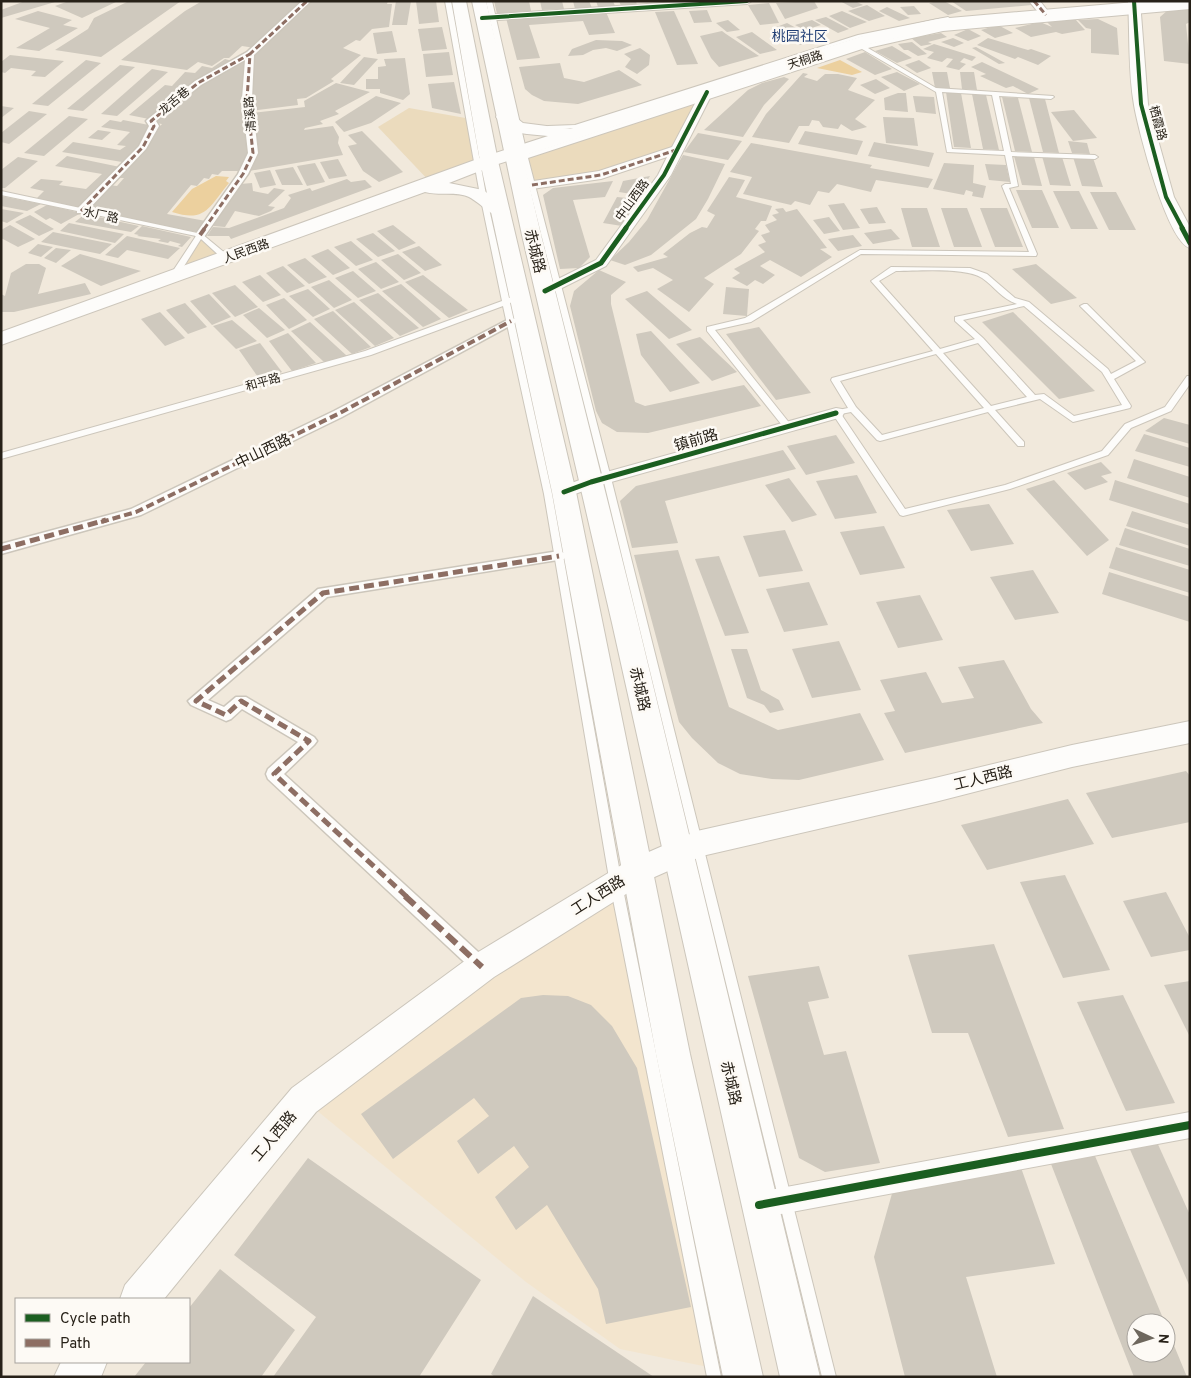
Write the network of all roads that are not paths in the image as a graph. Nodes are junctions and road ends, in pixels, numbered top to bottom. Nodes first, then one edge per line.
1 (307, 1) edge
2 (448, 1) edge
3 (459, 1) edge
4 (479, 1) edge
5 (489, 1) edge
6 (747, 1) edge
7 (1034, 1) edge
8 (1190, 2) edge
9 (1138, 5) edge
10 (1190, 7) edge
11 (1044, 12) junction
12 (487, 18) junction
13 (856, 43) junction
14 (250, 54) junction
15 (939, 90) junction
16 (995, 94) junction
17 (705, 96) junction
18 (1051, 97) dead end
19 (582, 131) junction
20 (508, 144) junction
21 (676, 150) junction
22 (1095, 157) dead end
23 (532, 185) junction
24 (422, 187) junction
25 (1, 193) edge
26 (483, 195) junction
27 (81, 211) junction
28 (501, 212) junction
29 (200, 235) junction
30 (1190, 243) edge
31 (227, 258) junction
32 (173, 277) junction
33 (541, 291) junction
34 (1026, 304) junction
35 (1084, 306) dead end
36 (511, 321) junction
37 (1, 339) edge
38 (980, 340) junction
39 (938, 351) junction
40 (1109, 378) junction
41 (1190, 378) edge
42 (1034, 398) junction
43 (854, 409) junction
44 (990, 409) junction
45 (836, 413) junction
46 (788, 427) junction
47 (1021, 444) dead end
48 (1, 456) edge
49 (599, 480) junction
50 (564, 492) junction
51 (1, 549) edge
52 (559, 556) junction
53 (1190, 732) edge
54 (688, 848) junction
55 (628, 877) junction
56 (482, 967) junction
57 (1190, 1125) edge
58 (771, 1203) junction
59 (140, 1298) edge
60 (86, 1363) edge
61 (74, 1377) edge
62 (714, 1377) edge
63 (743, 1377) edge
64 (800, 1377) edge
65 (829, 1377) edge

1 - 14 street
2 - 20 lane
3 - 20 main road, 赤城路
4 - 12 main road, 赤城路
5 - 12 lane
6 - 12 street
7 - 11 street
8 - 9 main road, 天桐路
9 - 10 lane
9 - 11 main road, 天桐路
9 - 17 lane
9 - 30 street, 栖霞路
11 - 13 main road, 天桐路
11 - 20 lane
12 - 20 main road, 赤城路
13 - 15 lane
13 - 17 main road, 天桐路
14 - 27 street, 龙舌巷
14 - 29 street, 清溪路
15 - 16 lane
15 - 22 lane
16 - 18 lane
16 - 46 lane
17 - 19 main road, 天桐路
17 - 20 lane
17 - 21 street, 中山西路
19 - 20 main road, 天桐路
19 - 20 main road
20 - 23 lane
20 - 24 main road, 人民西路
20 - 26 lane
20 - 28 main road, 赤城路
20 - 33 main road, 赤城路
21 - 23 street
21 - 33 street, 中山西路
23 - 33 lane
24 - 26 main road
24 - 31 main road, 人民西路
25 - 27 lane, 水厂路
26 - 28 main road
26 - 36 lane
27 - 29 lane, 水厂路
28 - 33 main road, 赤城路
29 - 31 lane, 水厂路
29 - 32 lane
31 - 32 main road, 人民西路
32 - 37 main road, 人民西路
33 - 48 lane, 和平路
33 - 49 main road, 赤城路
33 - 50 main road, 赤城路
34 - 38 lane
34 - 39 lane
34 - 40 lane
35 - 40 lane
36 - 51 street, 中山西路
36 - 52 lane
38 - 39 lane
38 - 42 lane
39 - 43 lane
39 - 44 lane
40 - 42 lane
41 - 45 lane
42 - 44 lane
43 - 44 lane
43 - 45 lane
44 - 47 lane
45 - 46 street, 镇前路
46 - 49 street, 镇前路
49 - 50 street, 镇前路
49 - 54 main road, 赤城路
50 - 55 main road, 赤城路
52 - 55 lane
52 - 56 street
53 - 54 main road, 工人西路
54 - 55 main road, 工人西路
54 - 58 main road, 赤城路
55 - 56 main road, 工人西路
55 - 62 lane
55 - 63 main road, 赤城路
56 - 59 main road, 工人西路
57 - 58 street
58 - 64 main road, 赤城路
58 - 65 lane
60 - 61 main road

